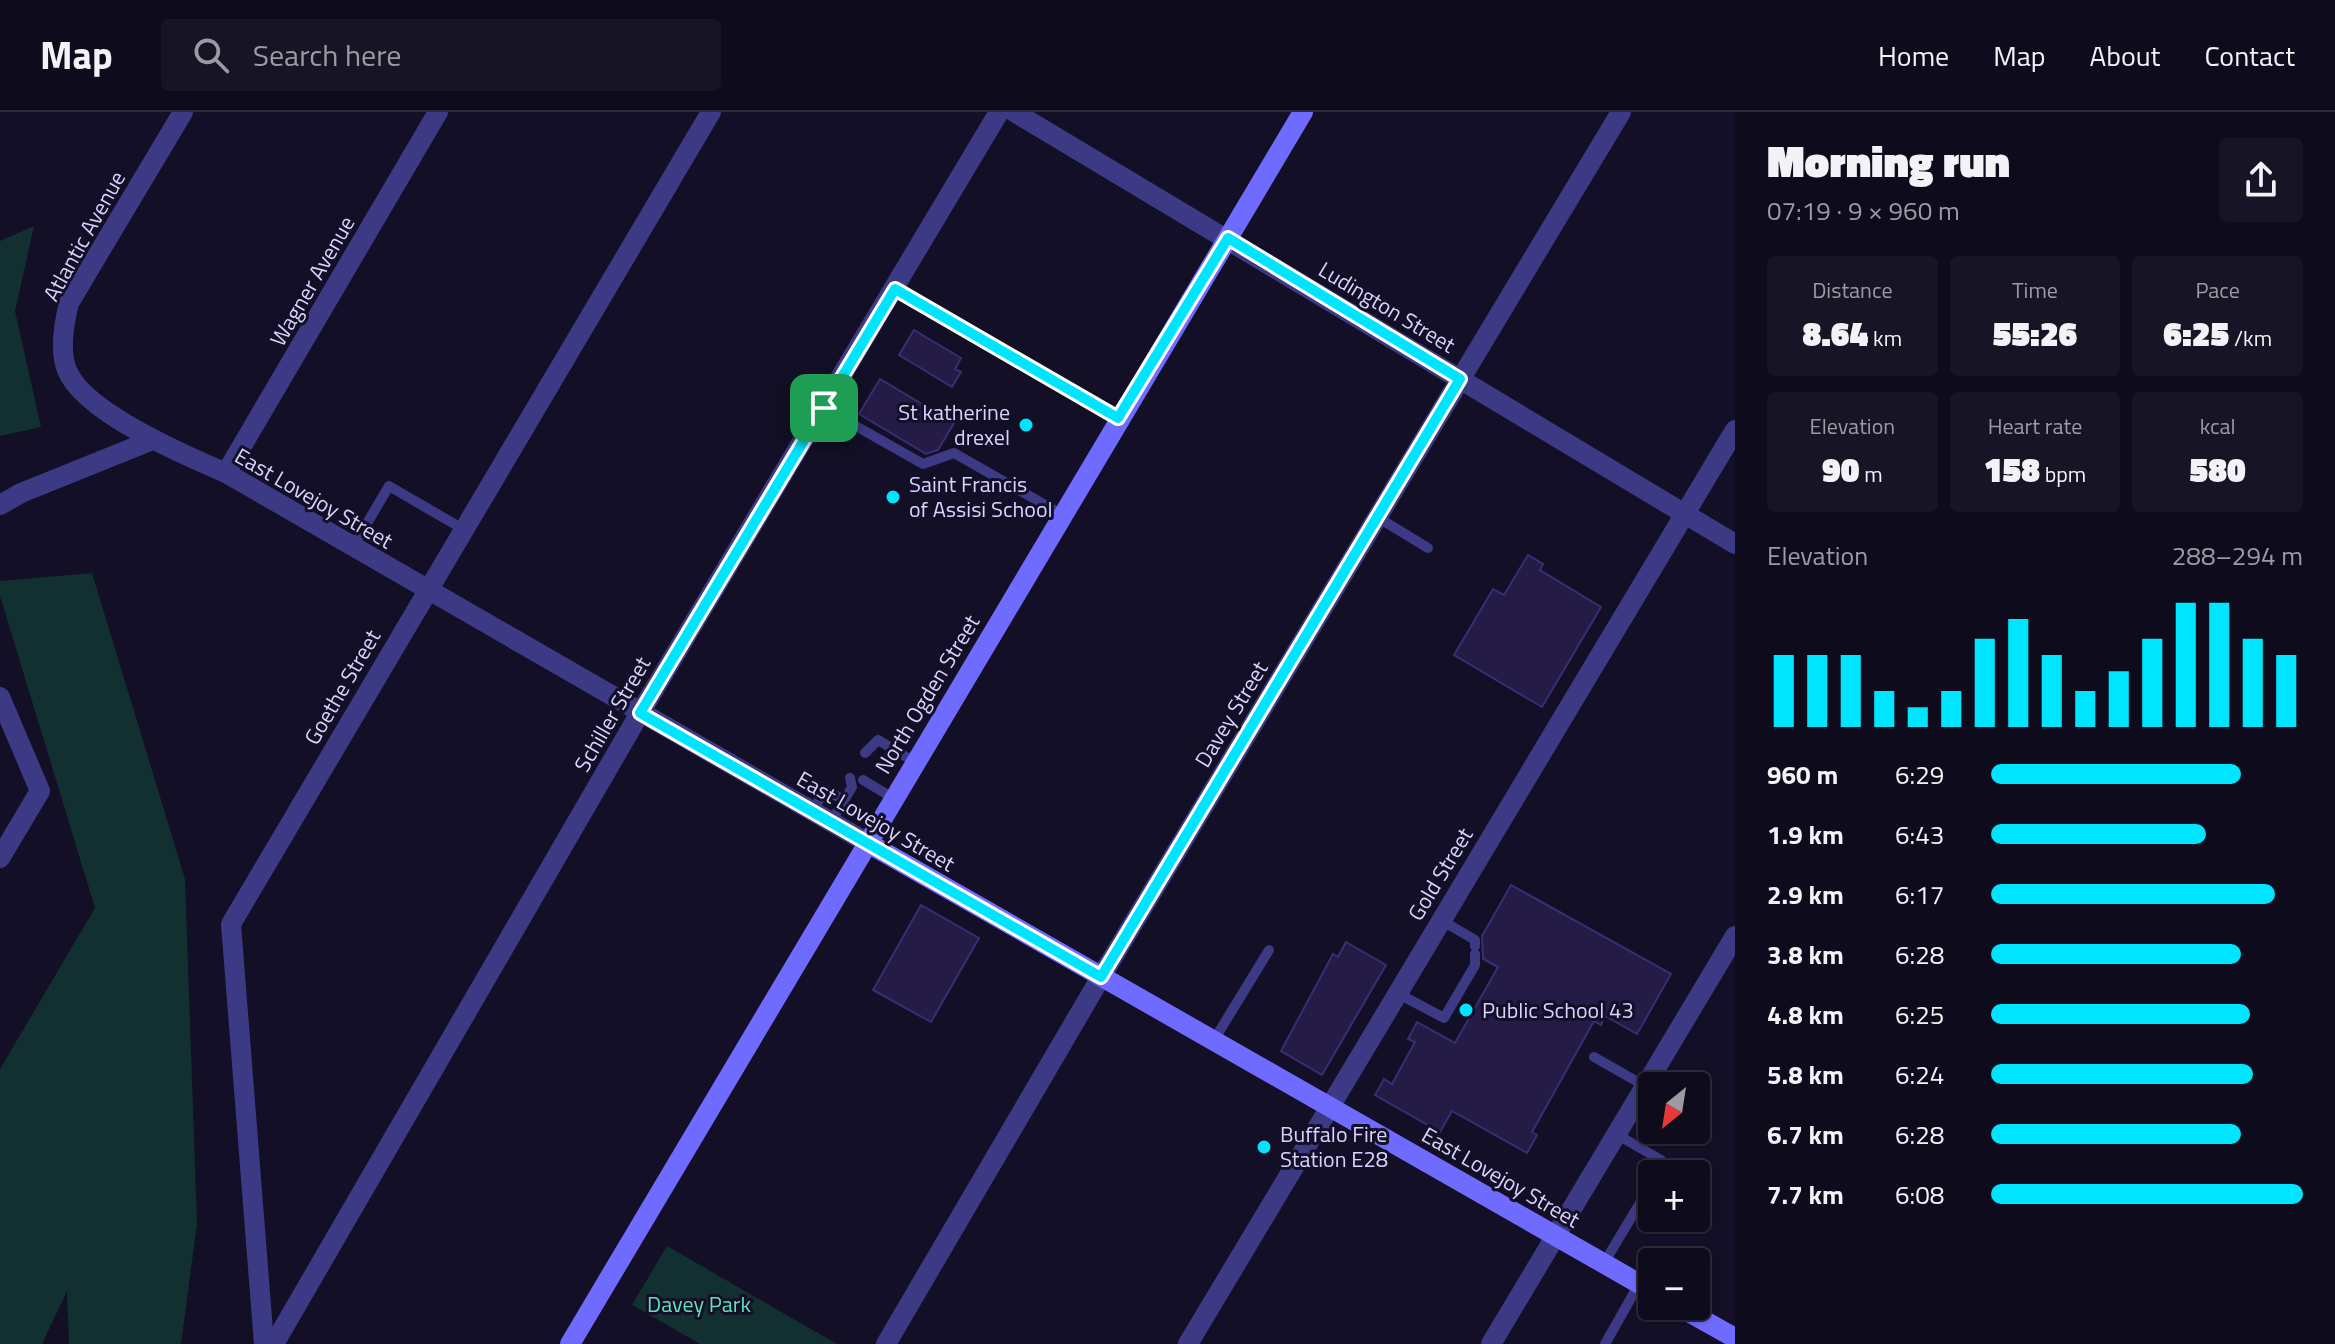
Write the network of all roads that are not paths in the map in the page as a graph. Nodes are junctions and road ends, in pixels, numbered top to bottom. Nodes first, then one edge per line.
1 (183, 112) edge
2 (438, 112) edge
3 (711, 112) edge
4 (999, 112) edge
5 (1014, 112) edge
6 (1303, 112) edge
7 (1621, 112) edge
8 (1228, 238) junction
9 (895, 289) junction
10 (1460, 379) junction
11 (79, 389) joint
12 (824, 408) junction
13 (1118, 418) junction
14 (1735, 430) edge
15 (150, 441) junction
16 (226, 473) junction
17 (0, 505) edge
18 (1061, 514) junction
19 (1685, 514) junction
20 (1377, 517) junction
21 (463, 529) junction
22 (1735, 544) edge
23 (353, 547) junction
24 (1428, 548) dead end
25 (426, 590) junction
26 (0, 697) edge
27 (640, 713) junction
28 (870, 753) dead end
29 (915, 762) junction
30 (893, 798) junction
31 (844, 800) junction
32 (812, 812) junction
33 (831, 822) junction
34 (866, 842) junction
35 (0, 858) edge
36 (1441, 920) junction
37 (1735, 936) edge
38 (1269, 950) dead end
39 (1101, 977) junction
40 (1397, 993) junction
41 (1214, 1040) junction
42 (1594, 1057) dead end
43 (1653, 1072) edge
44 (1638, 1082) edge
45 (1638, 1098) edge
46 (1329, 1106) junction
47 (1616, 1134) junction
48 (1661, 1160) edge
49 (1638, 1206) edge
50 (1555, 1236) junction
51 (1604, 1263) junction
52 (1638, 1283) edge
53 (1638, 1299) edge
54 (1704, 1320) edge
55 (1734, 1336) edge
56 (264, 1344) edge
57 (274, 1344) edge
58 (570, 1344) edge
59 (886, 1344) edge
60 (1188, 1344) edge
61 (1491, 1344) edge
62 (1605, 1344) edge

1 - 11 street, Atlantic Avenue
2 - 16 street, Wagner Avenue
3 - 21 street, Goethe Street
4 - 9 street, Schiller Street
5 - 8 street, Ludington Street
6 - 8 street, North Ogden Street
7 - 10 street, Davey Street
8 - 10 street, Ludington Street
8 - 13 street, North Ogden Street
9 - 12 street, Schiller Street
9 - 13 lane
10 - 19 street, Ludington Street
10 - 20 street, Davey Street
11 - 15 street, East Lovejoy Street
12 - 18 lane
12 - 27 street, Schiller Street
13 - 18 street, North Ogden Street
14 - 19 street, Gold Street
15 - 16 street, East Lovejoy Street
15 - 17 street
16 - 23 street, East Lovejoy Street
18 - 29 street, North Ogden Street
19 - 22 street, Ludington Street
19 - 36 street, Gold Street
20 - 24 lane
20 - 39 street, Davey Street
21 - 23 lane
21 - 25 street, Goethe Street
23 - 25 street, East Lovejoy Street
25 - 27 street, East Lovejoy Street
25 - 56 street, Goethe Street
26 - 35 street
27 - 32 street, East Lovejoy Street
27 - 57 street, Schiller Street
28 - 29 lane
29 - 30 street, North Ogden Street
30 - 31 lane
30 - 34 street, North Ogden Street
31 - 32 lane
31 - 33 lane
32 - 33 street, East Lovejoy Street
33 - 34 street, East Lovejoy Street
34 - 39 street, East Lovejoy Street
34 - 58 street, North Ogden Street
36 - 40 street, Gold Street
36 - 40 lane
37 - 43 street
38 - 41 lane
39 - 41 street, East Lovejoy Street
39 - 59 street, Davey Street
40 - 46 street, Gold Street
41 - 46 street, East Lovejoy Street
42 - 44 lane
45 - 47 street
46 - 50 street, East Lovejoy Street
46 - 60 street, Gold Street
47 - 48 lane
47 - 50 street
49 - 51 lane
50 - 51 street, East Lovejoy Street
50 - 61 street
51 - 52 street, East Lovejoy Street
53 - 62 lane
54 - 55 street

